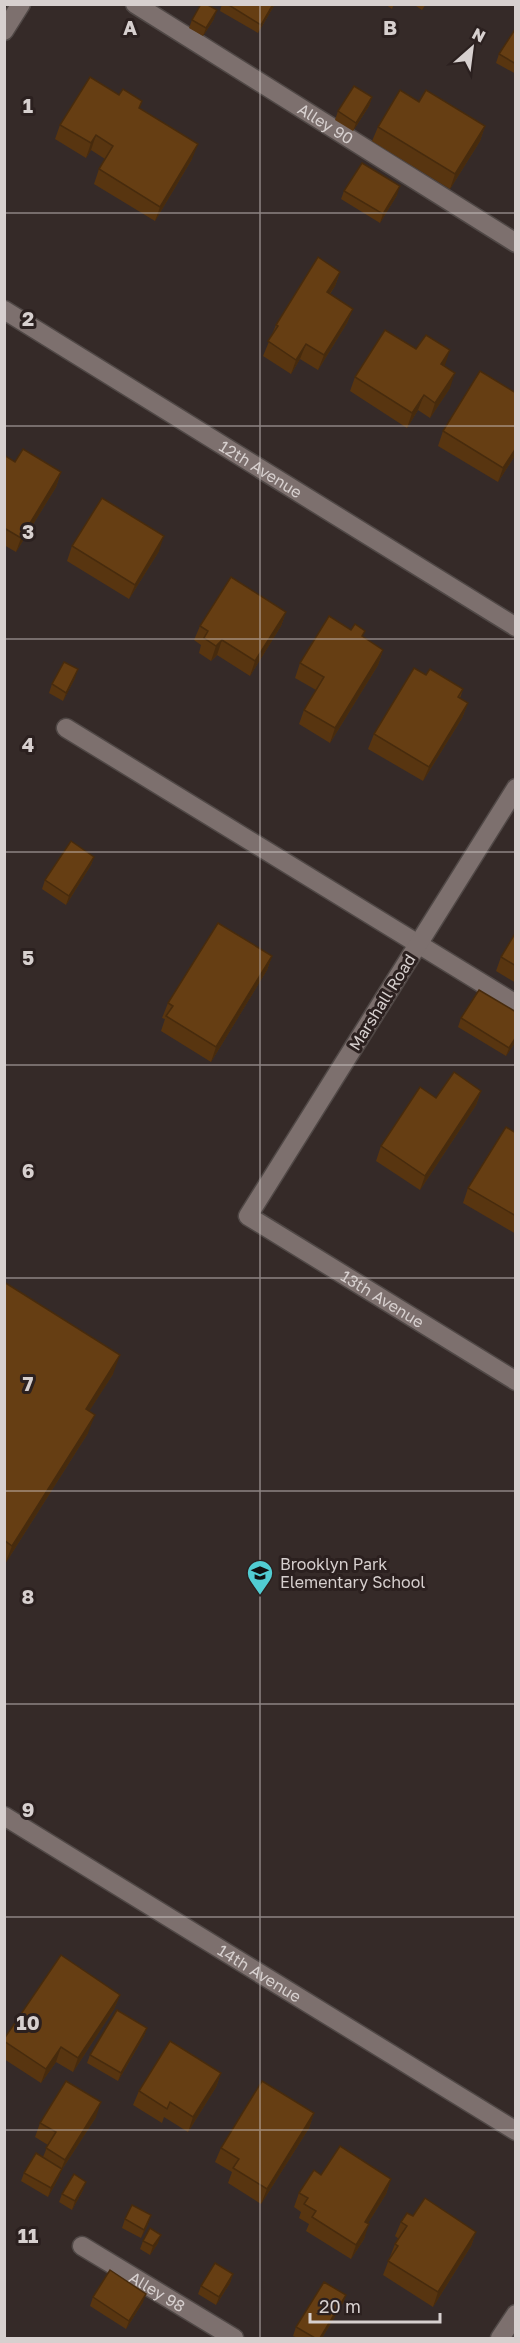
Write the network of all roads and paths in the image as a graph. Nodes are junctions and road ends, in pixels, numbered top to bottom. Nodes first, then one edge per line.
1 (21, 4) edge
2 (135, 4) edge
3 (4, 31) edge
4 (516, 243) edge
5 (4, 310) edge
6 (516, 627) edge
7 (66, 728) dead end
8 (516, 788) edge
9 (418, 944) junction
10 (516, 1004) edge
11 (248, 1216) joint
12 (516, 1382) edge
13 (4, 1816) edge
14 (516, 2132) edge
15 (82, 2246) dead end
16 (516, 2314) edge
17 (234, 2338) edge
18 (500, 2338) edge

1 - 3 street
2 - 4 street, Alley 90
5 - 6 street, 12th Avenue
7 - 9 street
8 - 9 street, Marshall Road
9 - 10 street
9 - 11 street, Marshall Road
11 - 12 street, 13th Avenue
13 - 14 street, 14th Avenue
15 - 17 street, Alley 98
16 - 18 street

